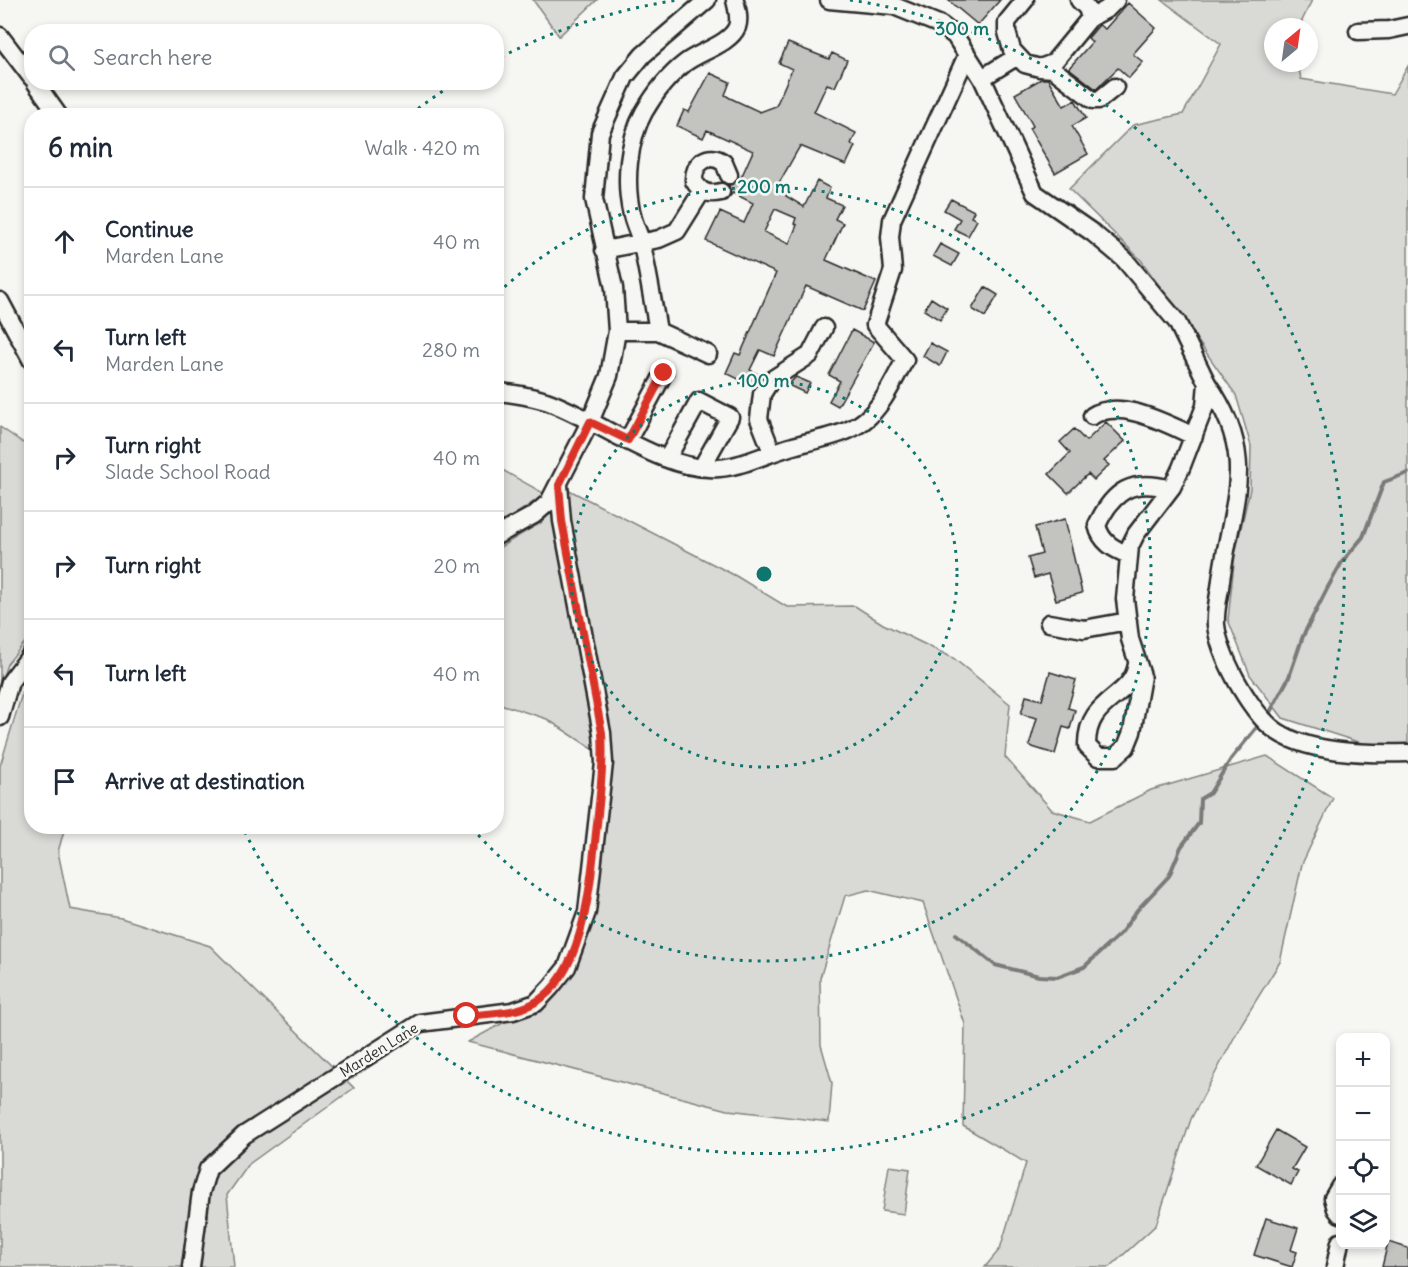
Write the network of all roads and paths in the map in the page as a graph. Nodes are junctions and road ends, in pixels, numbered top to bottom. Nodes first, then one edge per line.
1 (707, 0) edge
2 (735, 0) edge
3 (829, 0) edge
4 (1025, 0) edge
5 (1079, 0) edge
6 (1116, 0) edge
7 (1090, 18) junction
8 (1408, 26) edge
9 (1358, 31) dead end
10 (0, 36) edge
11 (967, 55) junction
12 (1017, 57) junction
13 (24, 68) edge
14 (1040, 68) junction
15 (982, 78) junction
16 (1114, 87) dead end
17 (41, 90) edge
18 (53, 108) edge
19 (729, 175) dead end
20 (702, 191) junction
21 (722, 192) dead end
22 (641, 243) junction
23 (604, 250) junction
24 (0, 301) edge
25 (824, 328) dead end
26 (617, 331) junction
27 (658, 331) junction
28 (24, 346) edge
29 (708, 354) dead end
30 (664, 373) dead end
31 (1207, 383) junction
32 (504, 394) edge
33 (1092, 416) dead end
34 (590, 422) junction
35 (1194, 436) junction
36 (628, 440) junction
37 (772, 452) junction
38 (668, 457) junction
39 (702, 467) junction
40 (559, 485) junction
41 (1170, 489) junction
42 (504, 532) edge
43 (1129, 555) junction
44 (1128, 621) junction
45 (1049, 623) dead end
46 (24, 664) edge
47 (1137, 664) junction
48 (0, 717) edge
49 (1408, 753) edge
50 (1336, 1193) edge
51 (1336, 1209) edge
52 (1339, 1249) edge
53 (191, 1267) edge
54 (1335, 1267) edge

1 - 23 street
2 - 22 street
3 - 11 street
4 - 12 street
5 - 7 street
6 - 7 street
7 - 14 street
8 - 9 street
10 - 13 street
11 - 15 street
11 - 37 street
12 - 14 street
12 - 15 street
14 - 16 street
15 - 31 street
17 - 18 street
19 - 20 street
20 - 21 street
20 - 22 street
22 - 23 street
22 - 27 street
23 - 26 street
24 - 28 street
25 - 37 street
26 - 27 street
26 - 34 street
27 - 29 street
30 - 36 street
31 - 35 street
31 - 49 street
32 - 34 street
33 - 35 street
34 - 36 street
34 - 40 street
35 - 41 street
36 - 38 street
37 - 39 street
38 - 39 street
38 - 39 street
40 - 42 street
40 - 53 street, Marden Lane
41 - 43 street
41 - 43 street
43 - 44 street
44 - 45 street
44 - 47 street
46 - 48 street
47 - 47 street
50 - 51 street
52 - 54 street

